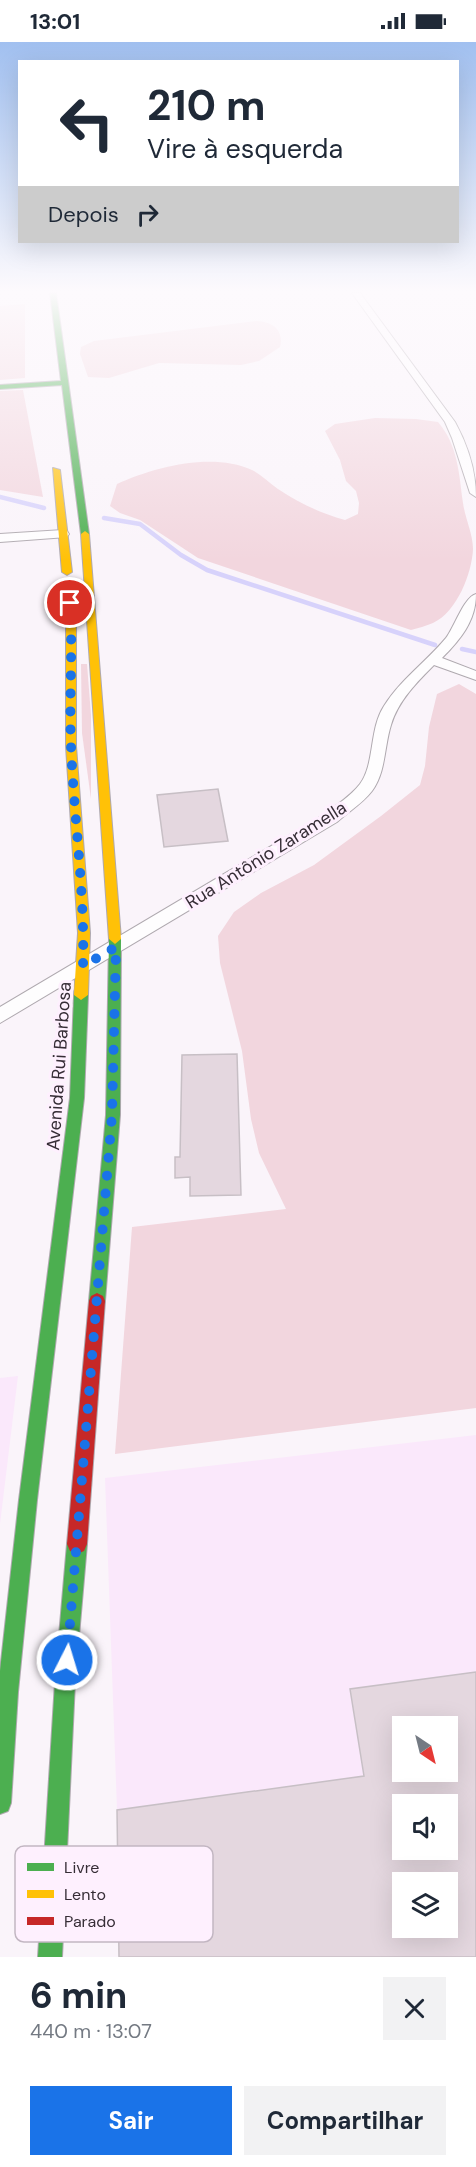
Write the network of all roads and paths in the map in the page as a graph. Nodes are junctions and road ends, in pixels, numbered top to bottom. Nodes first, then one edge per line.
1 (421, 382) edge
2 (65, 383) joint
3 (0, 387) edge
4 (55, 452) dead end
5 (476, 493) edge
6 (62, 528) junction
7 (0, 538) edge
8 (69, 591) dead end
9 (476, 598) edge
10 (70, 612) dead end
11 (433, 660) junction
12 (476, 676) edge
13 (116, 947) junction
14 (83, 966) junction
15 (0, 1016) edge
16 (0, 1803) edge
17 (56, 1846) edge
18 (51, 1942) edge
19 (50, 1957) edge

1 - 5 street
2 - 3 main road
2 - 13 main road
4 - 6 main road
6 - 7 street
6 - 8 main road
9 - 11 street, Rua Antônio Zaramella
10 - 14 main road, Avenida Rui Barbosa
11 - 12 street
11 - 13 street, Rua Antônio Zaramella
13 - 14 street, Rua Antônio Zaramella
13 - 17 main road
14 - 15 street, Rua Antônio Zaramella
14 - 16 main road, Avenida Rui Barbosa
18 - 19 main road

